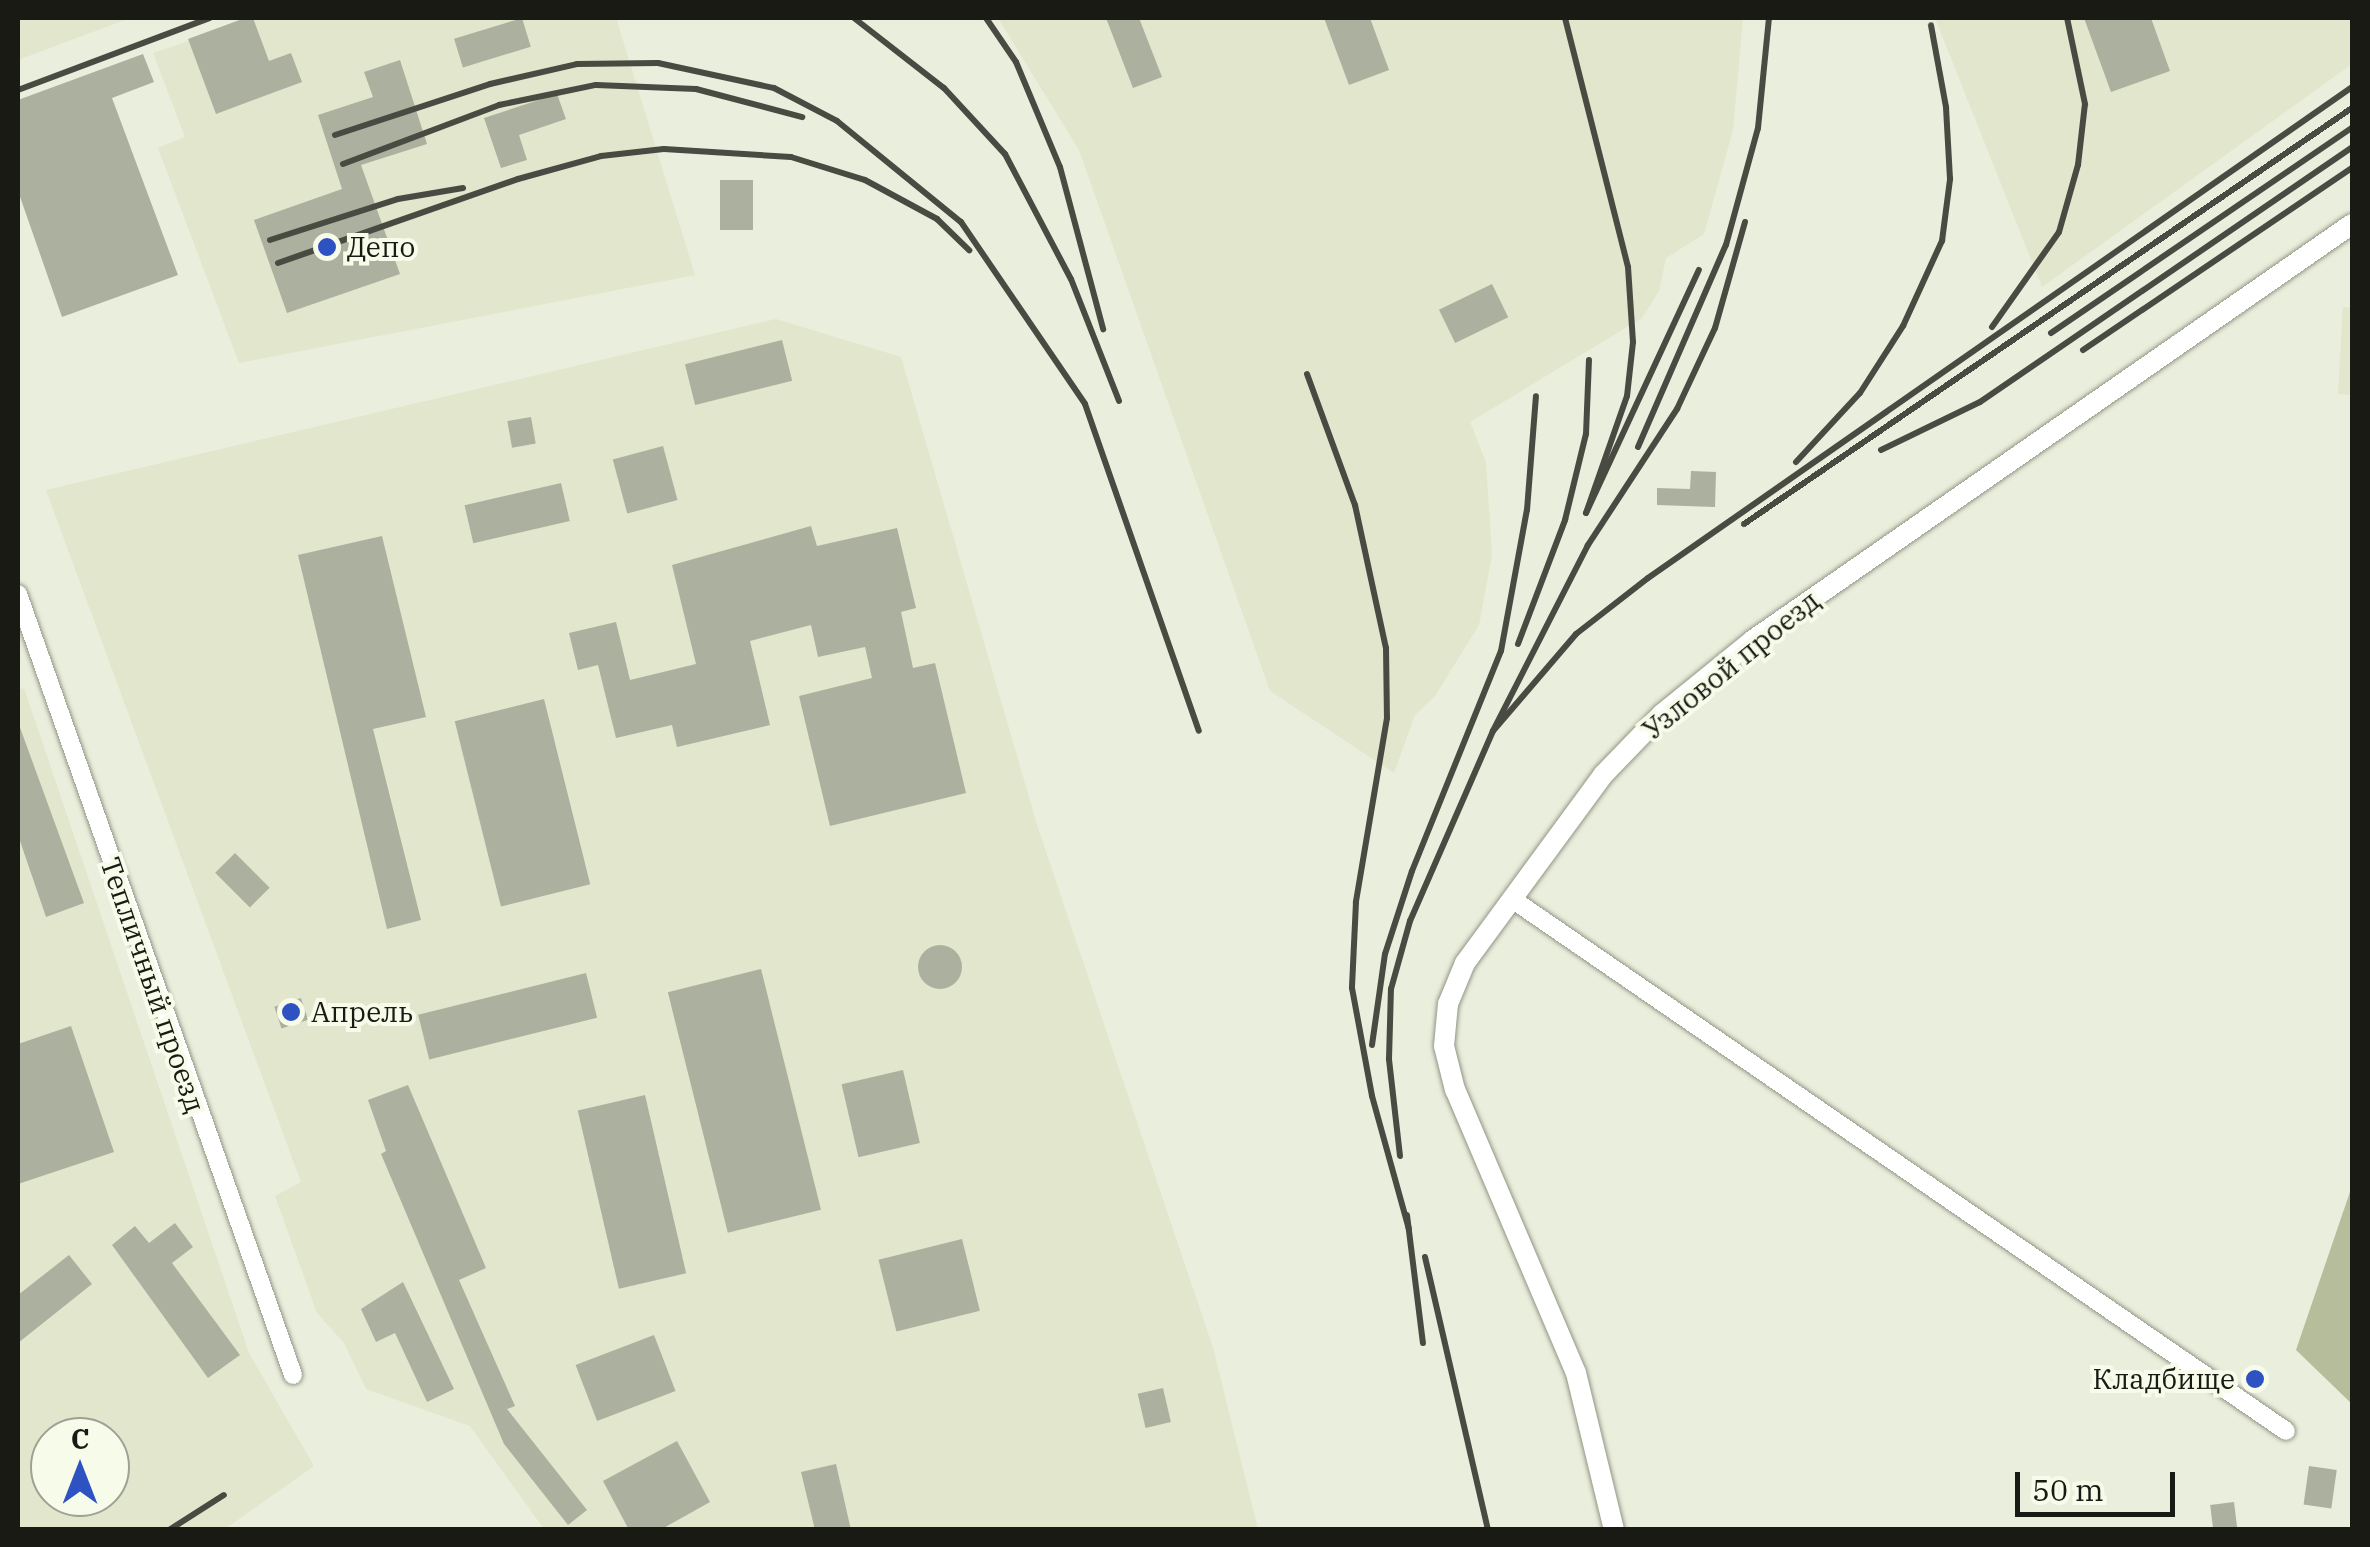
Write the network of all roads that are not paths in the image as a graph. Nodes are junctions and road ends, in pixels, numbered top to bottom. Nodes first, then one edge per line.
1 (2352, 224) edge
2 (18, 594) edge
3 (1512, 899) junction
4 (293, 1375) dead end
5 (2286, 1430) dead end
6 (1614, 1530) edge

1 - 3 street, Узловой проезд
2 - 4 street, Тепличный проезд
3 - 5 street
3 - 6 street, Узловой проезд

